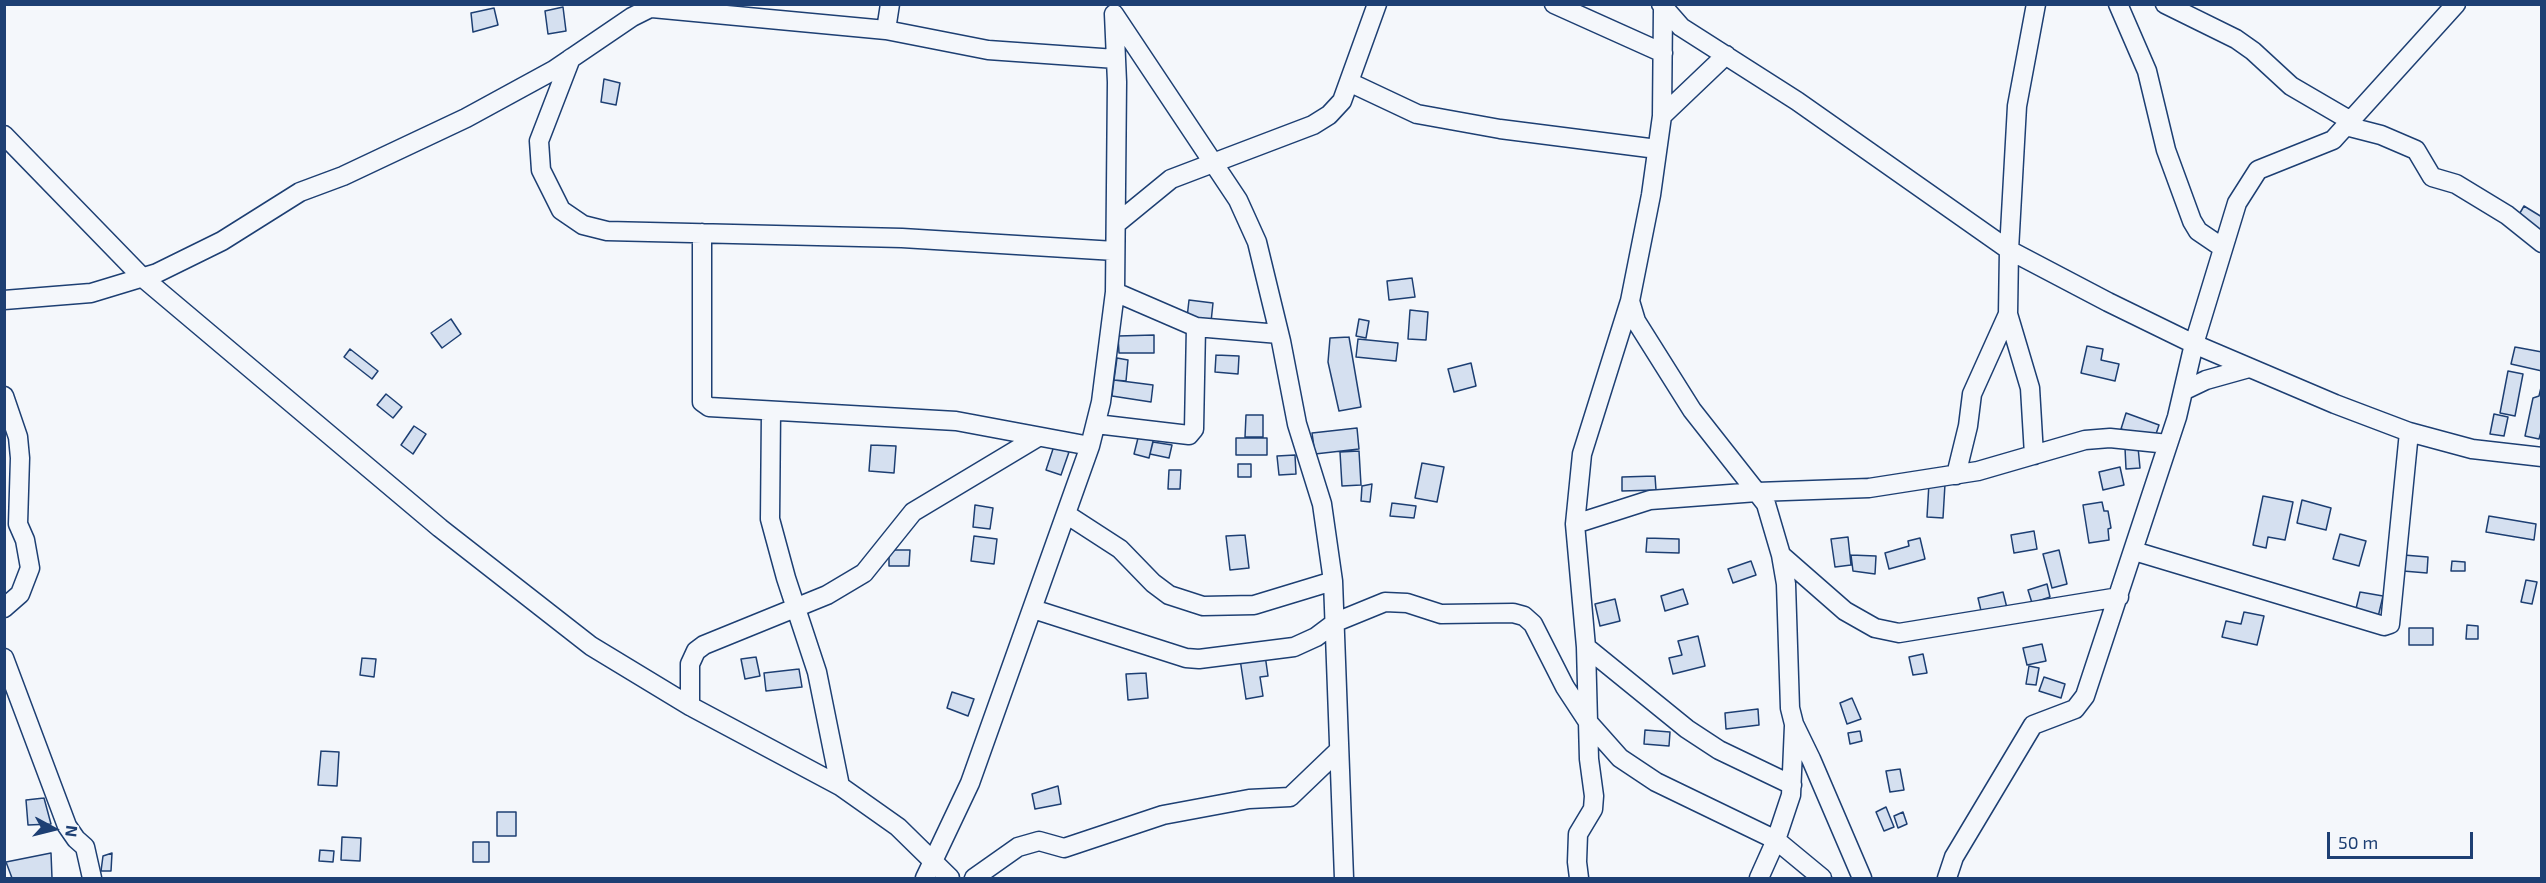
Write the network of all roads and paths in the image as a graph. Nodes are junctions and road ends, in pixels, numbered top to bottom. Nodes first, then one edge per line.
1 (891, 4) edge
2 (1377, 4) edge
3 (1554, 4) edge
4 (2036, 4) edge
5 (2118, 4) edge
6 (2165, 4) edge
7 (2456, 4) edge
8 (655, 6) edge
9 (1662, 7) edge
10 (1114, 9) edge
11 (886, 30) junction
12 (1663, 53) junction
13 (1726, 56) junction
14 (571, 58) junction
15 (1116, 59) junction
16 (1349, 82) junction
17 (1662, 116) junction
18 (2348, 124) junction
19 (4, 135) edge
20 (1658, 149) junction
21 (1214, 163) junction
22 (1116, 224) junction
23 (702, 234) junction
24 (2541, 243) edge
25 (2223, 248) junction
26 (2009, 250) junction
27 (1116, 252) junction
28 (142, 278) junction
29 (1115, 292) junction
30 (4, 300) edge
31 (1630, 301) junction
32 (2008, 314) junction
33 (1196, 327) junction
34 (1279, 334) junction
35 (2194, 344) junction
36 (2249, 368) junction
37 (2183, 391) junction
38 (4, 396) edge
39 (771, 412) junction
40 (1096, 424) junction
41 (2409, 432) junction
42 (1038, 437) junction
43 (2168, 444) junction
44 (1090, 446) junction
45 (2034, 455) junction
46 (2541, 457) edge
47 (1956, 475) junction
48 (1757, 492) junction
49 (1066, 514) junction
50 (1575, 524) junction
51 (2134, 551) junction
52 (1781, 555) junction
53 (1333, 581) junction
54 (2119, 597) junction
55 (4, 608) edge
56 (797, 608) junction
57 (1034, 609) junction
58 (1336, 622) junction
59 (1586, 647) junction
60 (4, 658) edge
61 (690, 706) junction
62 (1588, 722) junction
63 (1794, 724) junction
64 (1339, 750) junction
65 (1792, 785) junction
66 (840, 786) junction
67 (1776, 840) junction
68 (929, 871) edge
69 (92, 879) edge
70 (950, 879) edge
71 (974, 879) edge
72 (1344, 879) edge
73 (1579, 879) edge
74 (1759, 879) edge
75 (1822, 879) edge
76 (1862, 879) edge
77 (1947, 879) edge

1 - 11 street
2 - 16 street
3 - 12 street
4 - 26 street
5 - 25 street
6 - 18 street
7 - 18 street
8 - 11 street
8 - 14 street
9 - 12 street
9 - 13 street
10 - 15 street
10 - 21 street
11 - 15 street
12 - 17 street
13 - 17 street
13 - 26 street
14 - 23 street
14 - 28 street
15 - 22 street
16 - 20 street
16 - 21 street
17 - 20 street
18 - 24 street
18 - 25 street
19 - 28 street
20 - 31 street
21 - 22 street
21 - 34 street
22 - 27 street
23 - 27 street
23 - 39 street
25 - 35 street
26 - 32 street
26 - 35 street
27 - 29 street
28 - 30 street
28 - 61 street
29 - 33 street
29 - 40 street
31 - 48 street
31 - 50 street
32 - 45 street
32 - 47 street
33 - 34 street
33 - 40 street
34 - 53 street
35 - 36 street
35 - 37 street
36 - 37 street
36 - 41 street
37 - 43 street
38 - 55 street
39 - 42 street
39 - 56 street
40 - 44 street
41 - 46 street
41 - 51 street
42 - 44 street
42 - 56 street
43 - 45 street
43 - 51 street
44 - 49 street
45 - 47 street
47 - 48 street
48 - 50 street
48 - 52 street
49 - 53 street
49 - 57 street
50 - 59 street
51 - 54 street
52 - 54 street
52 - 63 street
53 - 58 street
54 - 77 street
56 - 61 street
56 - 66 street
57 - 58 street
57 - 68 street
58 - 62 street
58 - 64 street
59 - 62 street
59 - 65 street
60 - 69 street
61 - 66 street
62 - 67 street
62 - 73 street
63 - 65 street
63 - 76 street
64 - 71 street
64 - 72 street
65 - 67 street
66 - 68 street
67 - 74 street
67 - 75 street
68 - 70 street

